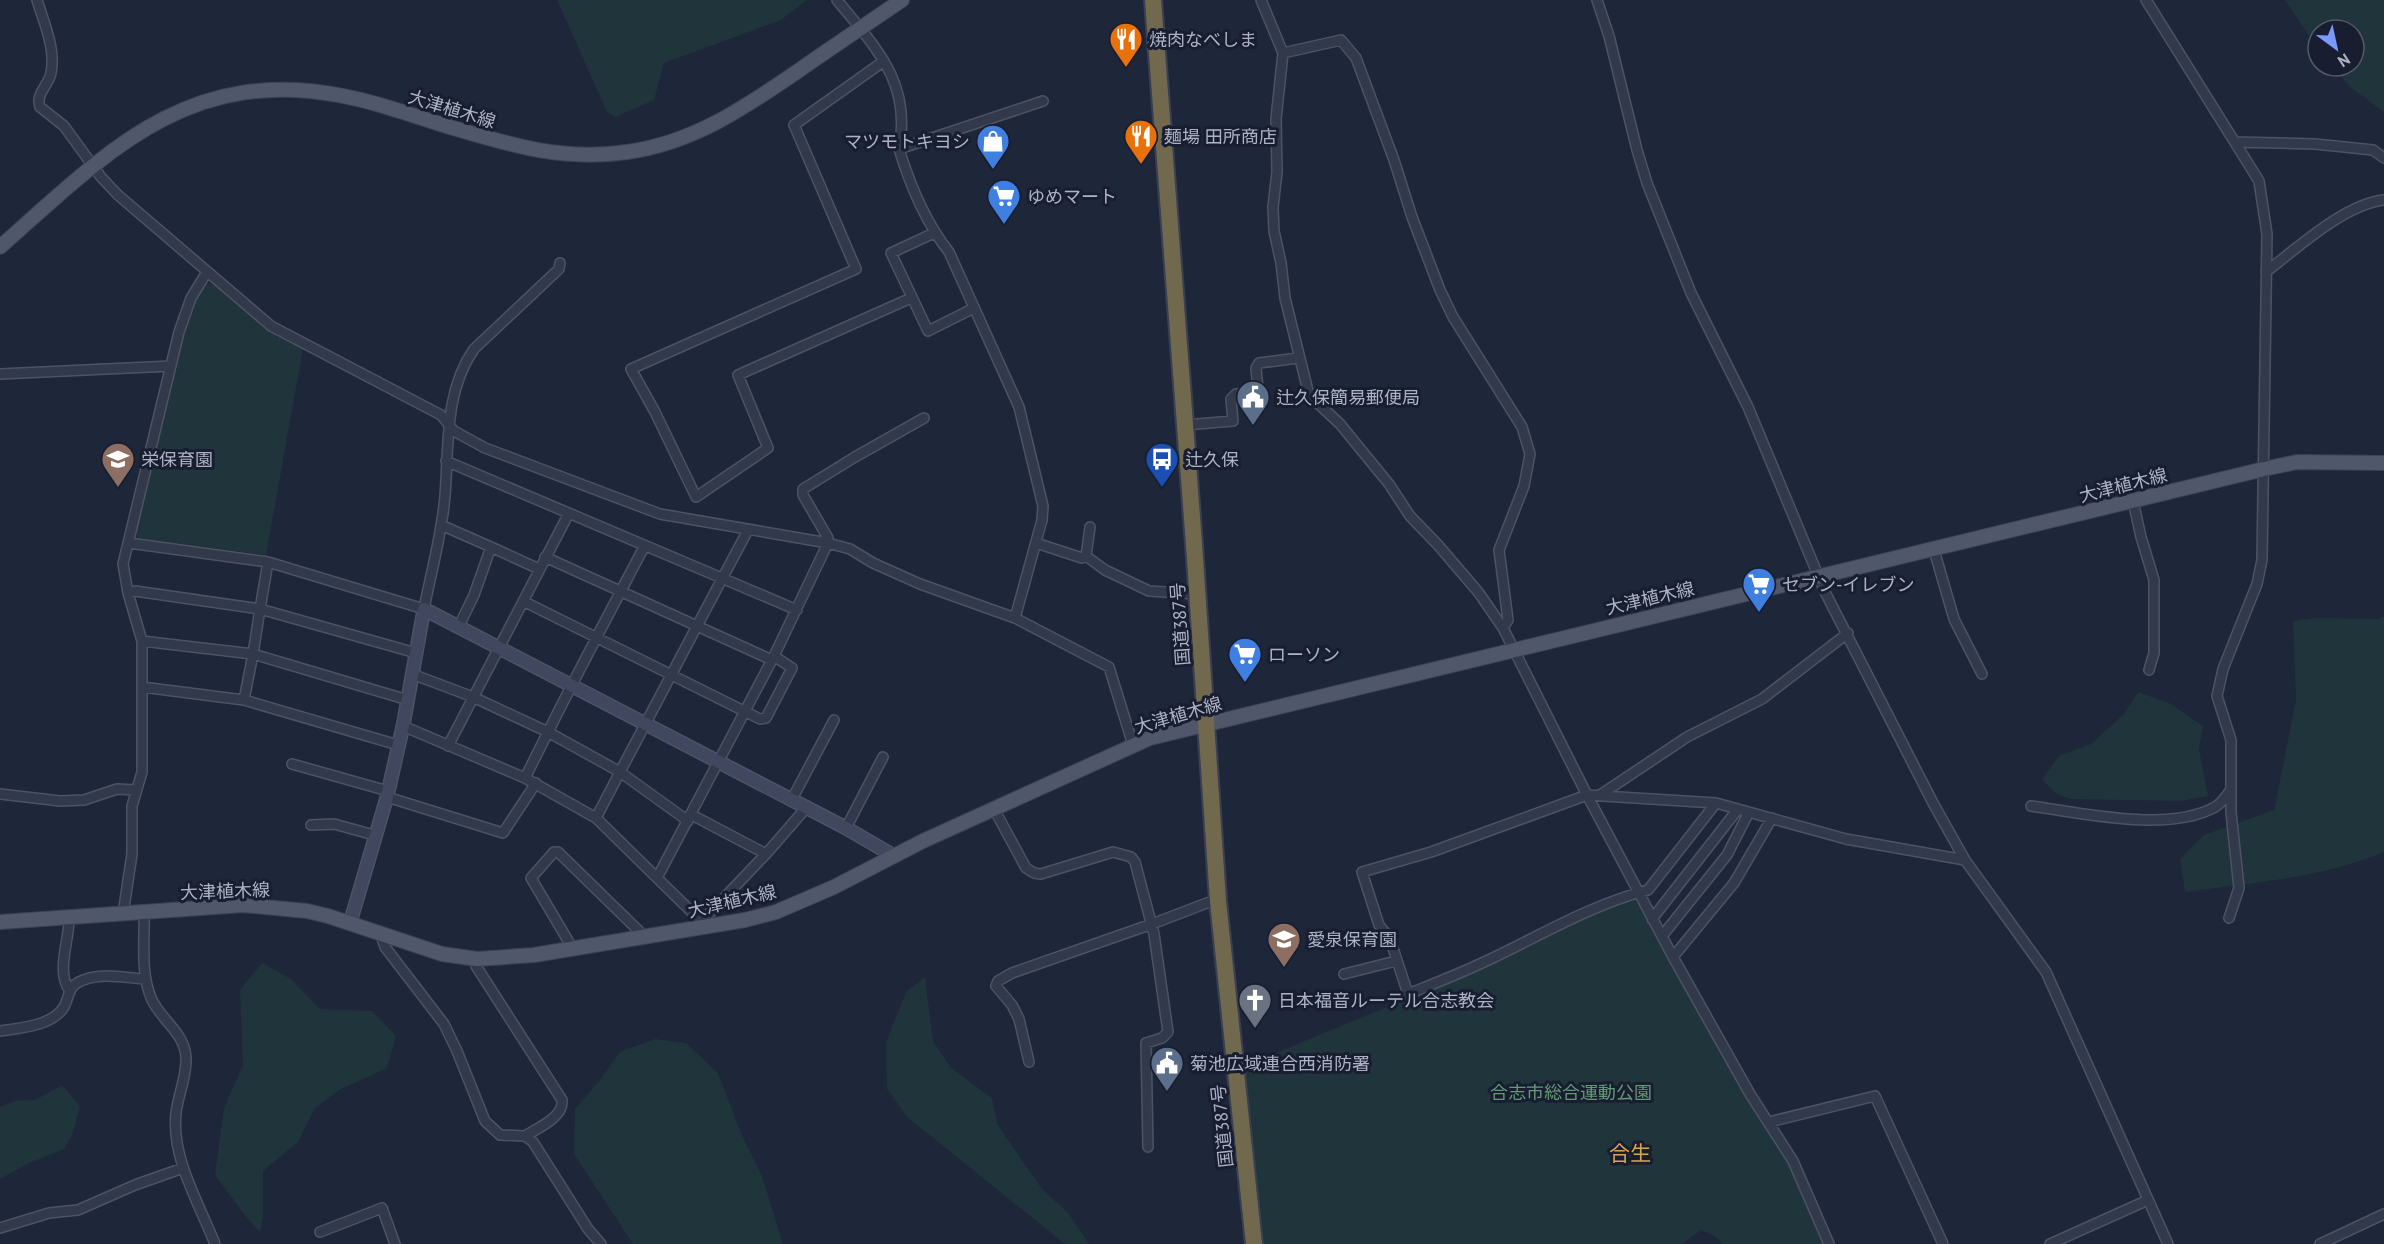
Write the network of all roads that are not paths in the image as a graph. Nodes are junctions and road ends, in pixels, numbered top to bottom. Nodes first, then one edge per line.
1 (37, 0) edge
2 (837, 0) edge
3 (902, 0) edge
4 (1153, 0) edge
5 (1261, 0) edge
6 (1597, 0) edge
7 (2146, 0) edge
8 (860, 28) junction
9 (1283, 53) junction
10 (884, 62) junction
11 (1043, 101) dead end
12 (2235, 141) junction
13 (899, 149) junction
14 (2384, 158) edge
15 (92, 166) junction
16 (2384, 200) edge
17 (934, 233) junction
18 (0, 247) edge
19 (560, 263) dead end
20 (207, 272) junction
21 (2266, 272) junction
22 (911, 298) junction
23 (974, 308) junction
24 (1298, 358) junction
25 (171, 366) junction
26 (0, 374) edge
27 (924, 418) dead end
28 (448, 424) junction
29 (1185, 425) junction
30 (446, 461) junction
31 (2384, 464) edge
32 (2265, 470) junction
33 (2133, 501) junction
34 (569, 513) junction
35 (441, 525) junction
36 (1089, 526) dead end
37 (748, 530) junction
38 (129, 543) junction
39 (828, 543) junction
40 (1036, 543) junction
41 (491, 547) junction
42 (644, 547) junction
43 (1934, 550) junction
44 (1086, 556) junction
45 (546, 557) junction
46 (268, 562) junction
47 (539, 569) junction
48 (1820, 577) junction
49 (723, 578) junction
50 (621, 591) junction
51 (128, 593) junction
52 (1197, 594) junction
53 (522, 601) junction
54 (260, 609) junction
55 (424, 609) junction
56 (797, 610) junction
57 (1015, 618) junction
58 (459, 626) junction
59 (697, 626) junction
60 (1503, 628) junction
61 (1848, 633) junction
62 (597, 637) junction
63 (142, 641) junction
64 (498, 647) junction
65 (1515, 650) junction
66 (416, 653) junction
67 (253, 654) junction
68 (773, 658) junction
69 (2149, 670) dead end
70 (672, 673) junction
71 (412, 674) junction
72 (1982, 674) dead end
73 (571, 686) junction
74 (142, 687) junction
75 (473, 697) junction
76 (244, 700) junction
77 (408, 700) junction
78 (745, 710) junction
79 (834, 720) dead end
80 (645, 724) junction
81 (1206, 724) junction
82 (404, 726) junction
83 (548, 732) junction
84 (398, 745) junction
85 (1133, 745) junction
86 (448, 746) junction
87 (883, 757) dead end
88 (719, 763) junction
89 (292, 764) dead end
90 (620, 772) junction
91 (525, 777) junction
92 (536, 783) junction
93 (136, 790) junction
94 (2230, 791) junction
95 (0, 794) edge
96 (387, 794) junction
97 (1587, 795) junction
98 (1600, 795) junction
99 (791, 801) junction
100 (1716, 803) junction
101 (2031, 806) dead end
102 (806, 808) junction
103 (994, 809) junction
104 (1738, 809) junction
105 (1749, 812) junction
106 (596, 818) junction
107 (690, 818) junction
108 (1772, 818) junction
109 (311, 825) dead end
110 (846, 828) junction
111 (374, 835) junction
112 (766, 854) junction
113 (894, 856) junction
114 (1965, 860) junction
115 (657, 878) junction
116 (1638, 893) junction
117 (1218, 901) junction
118 (144, 913) junction
119 (123, 914) junction
120 (69, 918) junction
121 (2229, 918) dead end
122 (1652, 919) junction
123 (0, 922) edge
124 (351, 923) junction
125 (705, 924) junction
126 (1152, 924) junction
127 (380, 933) junction
128 (1662, 936) junction
129 (643, 938) junction
130 (573, 949) junction
131 (1673, 957) junction
132 (474, 958) junction
133 (1395, 958) junction
134 (1343, 971) dead end
135 (146, 979) junction
136 (70, 991) junction
137 (0, 1031) edge
138 (1029, 1062) dead end
139 (1769, 1122) junction
140 (525, 1136) junction
141 (1148, 1146) dead end
142 (183, 1168) junction
143 (2148, 1200) junction
144 (2384, 1214) edge
145 (0, 1228) edge
146 (320, 1232) dead end
147 (215, 1244) edge
148 (395, 1244) edge
149 (601, 1244) edge
150 (1254, 1244) edge
151 (1829, 1244) edge
152 (1943, 1244) edge
153 (2050, 1244) edge
154 (2168, 1244) edge
155 (2320, 1244) edge

1 - 15 street
2 - 8 street
3 - 8 main road, 大津植木線
4 - 29 highway, 国道387号
5 - 9 street
6 - 48 street
7 - 12 street
8 - 10 street
8 - 15 main road, 大津植木線
9 - 24 street
9 - 60 street
10 - 13 street
10 - 22 street
11 - 13 street
12 - 14 street
12 - 21 street
13 - 17 street
15 - 18 main road, 大津植木線
15 - 20 street
16 - 21 street
17 - 22 street
17 - 23 street
19 - 28 street
20 - 25 street
20 - 28 street
21 - 32 street
22 - 23 street
23 - 40 street
24 - 29 street
24 - 60 street
25 - 26 street
25 - 38 street
27 - 39 street
28 - 30 street
28 - 37 street
29 - 52 highway, 国道387号
30 - 34 street
30 - 35 street
31 - 32 main road, 大津植木線
32 - 33 main road, 大津植木線
32 - 94 street
33 - 43 main road, 大津植木線
33 - 69 street
34 - 42 street
34 - 45 street
35 - 41 street
35 - 55 street
36 - 44 street
37 - 39 street
37 - 49 street
38 - 46 street
38 - 51 street
39 - 56 street
39 - 57 street
40 - 44 street
40 - 57 street
41 - 47 street
41 - 58 street
42 - 49 street
42 - 50 street
43 - 48 main road, 大津植木線
43 - 72 street
44 - 52 street
45 - 47 street
45 - 50 street
46 - 54 street
46 - 55 street
47 - 53 street
48 - 61 street
48 - 65 main road, 大津植木線
49 - 56 street
49 - 59 street
50 - 59 street
50 - 62 street
51 - 54 street
51 - 63 street
52 - 81 highway, 国道387号
53 - 62 street
53 - 64 street
54 - 66 street
54 - 67 street
55 - 58 street
55 - 66 street
56 - 68 street
57 - 85 street
58 - 64 street
59 - 68 street
59 - 70 street
60 - 65 street
61 - 98 street
61 - 114 street
62 - 70 street
62 - 73 street
63 - 67 street
63 - 74 street
64 - 73 street
64 - 75 street
65 - 81 main road, 大津植木線
65 - 97 street
66 - 71 street
67 - 76 street
67 - 77 street
68 - 78 street
68 - 78 street
70 - 78 street
70 - 80 street
71 - 75 street
71 - 77 street
73 - 80 street
73 - 83 street
74 - 76 street
74 - 93 street
75 - 83 street
75 - 86 street
76 - 84 street
77 - 82 street
78 - 88 street
79 - 99 street
80 - 88 street
80 - 90 street
81 - 85 main road, 大津植木線
81 - 117 highway, 国道387号
82 - 84 street
82 - 86 street
83 - 90 street
83 - 91 street
84 - 96 street
85 - 103 main road, 大津植木線
86 - 91 street
87 - 110 street
88 - 99 street
88 - 107 street
89 - 96 street
90 - 106 street
90 - 107 street
91 - 92 street
92 - 96 street
92 - 106 street
93 - 95 street
93 - 119 street
94 - 101 street
94 - 121 street
96 - 111 street
97 - 98 street
97 - 116 street
97 - 133 street
98 - 100 street
99 - 102 street
100 - 104 street
100 - 116 street
102 - 110 street
102 - 112 street
103 - 113 main road, 大津植木線
103 - 126 street
104 - 105 street
104 - 122 street
105 - 108 street
105 - 128 street
106 - 115 street
107 - 112 street
107 - 115 street
108 - 114 street
108 - 131 street
109 - 111 street
110 - 113 street
111 - 124 street
112 - 125 street
113 - 125 main road, 大津植木線
114 - 143 street
115 - 125 street
116 - 122 street
116 - 133 street
117 - 126 street
117 - 150 highway, 国道387号
118 - 119 main road, 大津植木線
118 - 124 main road, 大津植木線
118 - 135 street
119 - 120 main road, 大津植木線
120 - 123 main road, 大津植木線
120 - 136 street
122 - 128 street
124 - 127 main road, 大津植木線
125 - 129 main road, 大津植木線
126 - 138 street
126 - 141 street
127 - 132 main road, 大津植木線
127 - 140 street
128 - 131 street
129 - 130 main road, 大津植木線
129 - 130 street
130 - 132 main road, 大津植木線
131 - 139 street
132 - 140 street
133 - 134 street
135 - 136 street
135 - 142 street
136 - 137 street
139 - 151 street
139 - 152 street
140 - 149 street
142 - 145 street
142 - 147 street
143 - 153 street
143 - 154 street
144 - 155 street
146 - 148 street

